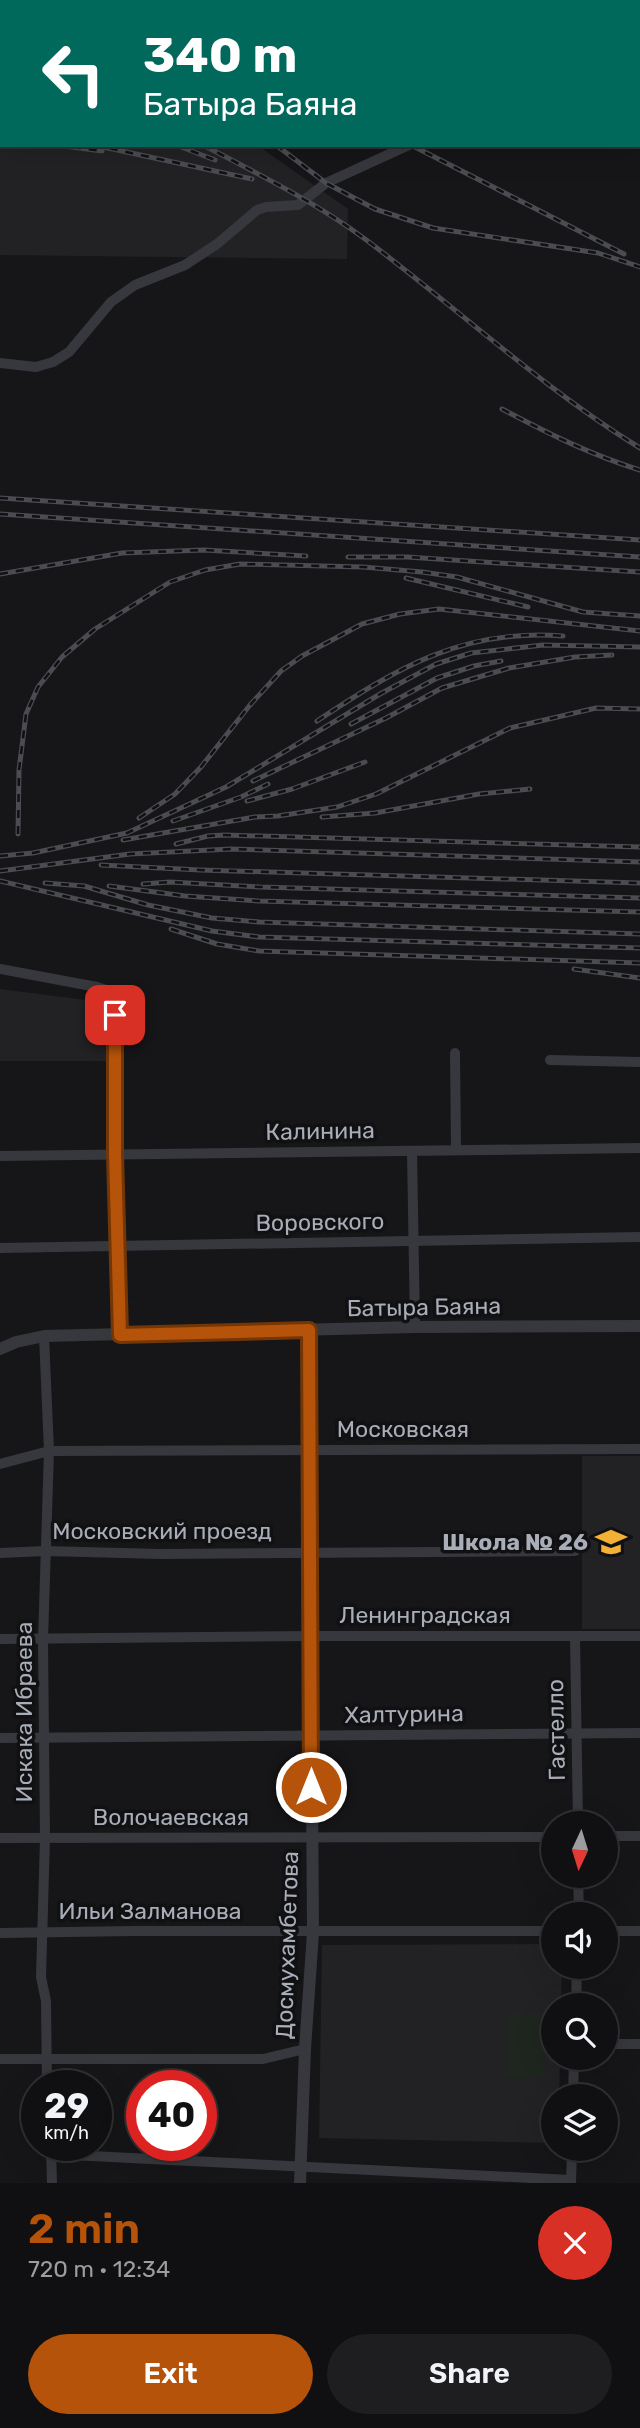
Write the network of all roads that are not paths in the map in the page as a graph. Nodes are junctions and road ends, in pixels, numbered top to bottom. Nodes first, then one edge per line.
1 (405, 147) edge
2 (0, 363) edge
3 (0, 969) edge
4 (454, 1053) dead end
5 (550, 1060) dead end
6 (640, 1062) edge
7 (640, 1148) edge
8 (456, 1149) junction
9 (412, 1151) junction
10 (115, 1154) junction
11 (0, 1156) edge
12 (640, 1237) edge
13 (414, 1241) junction
14 (118, 1246) junction
15 (0, 1248) edge
16 (640, 1326) edge
17 (415, 1327) junction
18 (309, 1330) junction
19 (120, 1335) junction
20 (44, 1336) junction
21 (0, 1349) edge
22 (640, 1449) edge
23 (310, 1450) junction
24 (49, 1451) junction
25 (0, 1464) edge
26 (45, 1551) junction
27 (575, 1551) dead end
28 (0, 1553) edge
29 (310, 1553) junction
30 (311, 1636) junction
31 (575, 1636) junction
32 (640, 1636) edge
33 (0, 1640) edge
34 (44, 1640) junction
35 (577, 1733) junction
36 (640, 1733) edge
37 (311, 1736) junction
38 (0, 1738) edge
39 (45, 1738) junction
40 (578, 1811) edge
41 (618, 1836) edge
42 (640, 1836) edge
43 (541, 1837) edge
44 (0, 1838) edge
45 (45, 1838) junction
46 (312, 1838) junction
47 (541, 1931) edge
48 (618, 1931) edge
49 (640, 1931) edge
50 (313, 1932) junction
51 (0, 1933) edge
52 (42, 1933) junction
53 (618, 2044) edge
54 (640, 2044) edge
55 (305, 2049) junction
56 (0, 2059) edge
57 (46, 2059) junction
58 (46, 2070) edge
59 (112, 2154) edge
60 (51, 2161) edge
61 (572, 2161) edge
62 (301, 2167) junction
63 (571, 2181) edge
64 (52, 2183) edge
65 (300, 2183) edge

1 - 2 street
3 - 10 street
4 - 8 street
5 - 6 street
7 - 8 street, Калинина
8 - 9 street, Калинина
9 - 10 street, Калинина
9 - 13 street
10 - 11 street, Калинина
10 - 14 street
12 - 13 street, Воровского
13 - 14 street, Воровского
13 - 17 street
14 - 15 street, Воровского
14 - 19 street
16 - 17 street, Батыра Баяна
17 - 18 street, Батыра Баяна
18 - 19 street, Батыра Баяна
18 - 23 street, Досмухамбетова
19 - 20 street, Батыра Баяна
20 - 21 street, Батыра Баяна
20 - 24 street, Искака Ибраева
22 - 23 street, Московская
23 - 24 street, Московская
23 - 29 street, Досмухамбетова
24 - 25 street, Московская
24 - 26 street, Искака Ибраева
26 - 28 street, Московский проезд
26 - 29 street, Московский проезд
26 - 34 street, Искака Ибраева
27 - 29 street, Московский проезд
29 - 30 street, Досмухамбетова
30 - 31 street, Ленинградская
30 - 34 street, Ленинградская
30 - 37 street, Досмухамбетова
31 - 32 street, Ленинградская
31 - 35 street, Гастелло
33 - 34 street, Ленинградская
34 - 39 street, Искака Ибраева
35 - 36 street, Халтурина
35 - 37 street, Халтурина
35 - 40 street, Гастелло
37 - 39 street, Халтурина
37 - 46 street, Досмухамбетова
38 - 39 street, Халтурина
39 - 45 street, Искака Ибраева
41 - 42 street
43 - 46 street, Волочаевская
44 - 45 street, Волочаевская
45 - 46 street, Волочаевская
45 - 52 street, Искака Ибраева
46 - 50 street, Досмухамбетова
47 - 50 street, Ильи Залманова
48 - 49 street
50 - 52 street, Ильи Залманова
50 - 55 street, Досмухамбетова
51 - 52 street, Ильи Залманова
52 - 57 street, Искака Ибраева
53 - 54 street
55 - 57 street
55 - 62 street, Досмухамбетова
56 - 57 street
57 - 58 street, Искака Ибраева
59 - 62 street
60 - 64 street
61 - 63 street
62 - 63 street
62 - 65 street, Досмухамбетова

